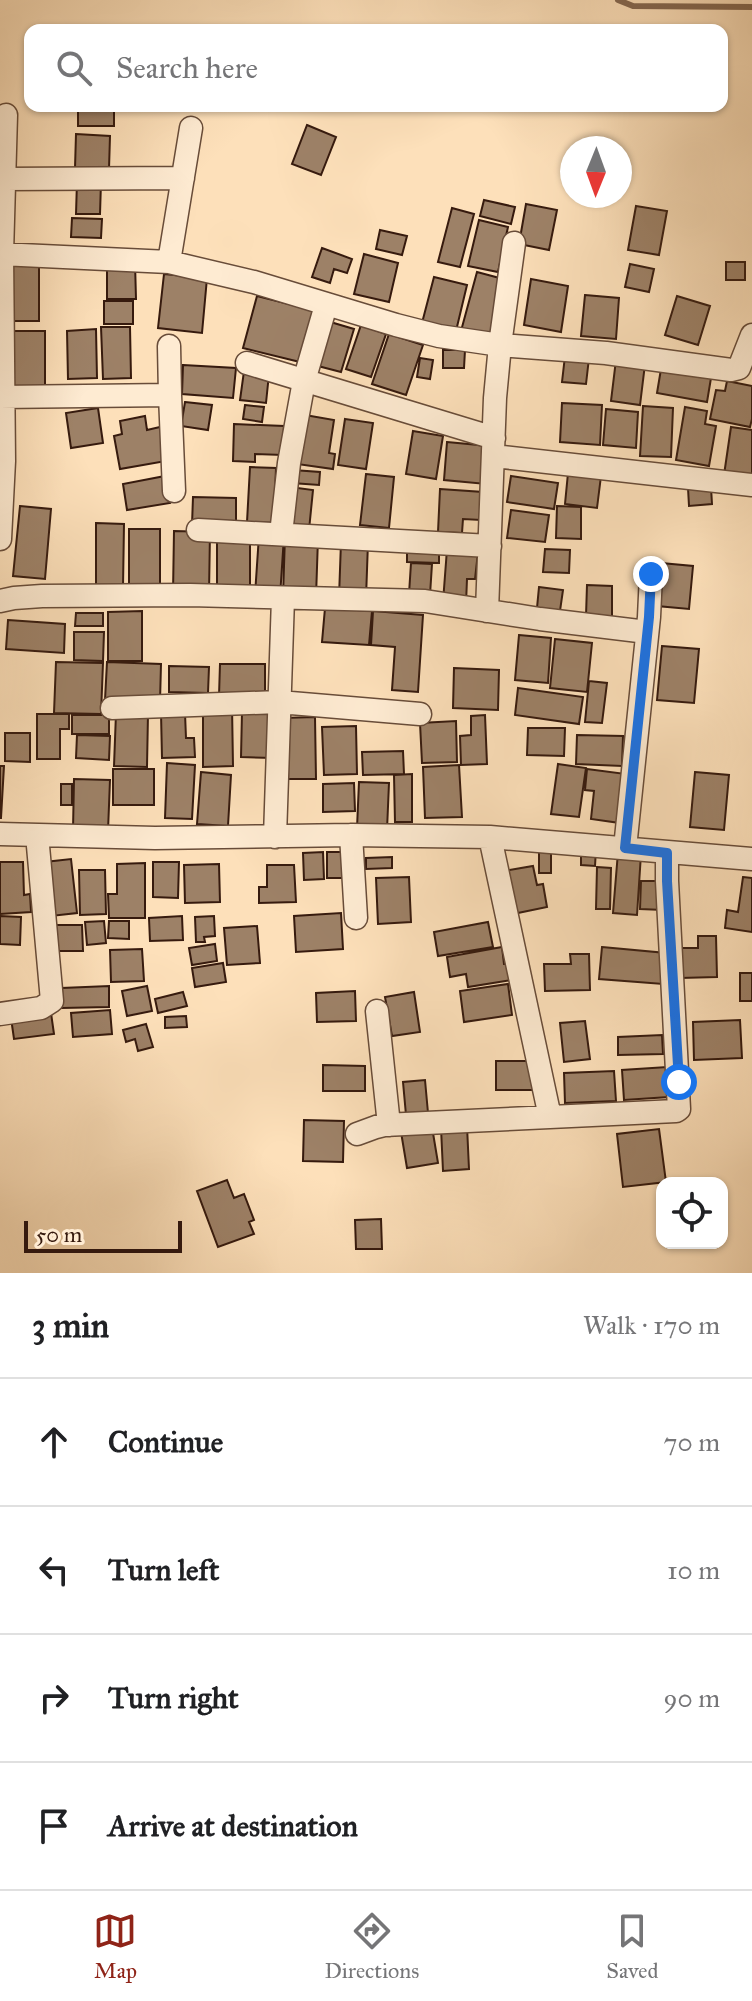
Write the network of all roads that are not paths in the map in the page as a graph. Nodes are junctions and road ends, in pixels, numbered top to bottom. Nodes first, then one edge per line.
1 (6, 115) dead end
2 (191, 128) dead end
3 (183, 178) junction
4 (4, 179) junction
5 (514, 243) dead end
6 (1, 254) edge
7 (169, 262) junction
8 (326, 305) junction
9 (752, 335) edge
10 (500, 345) junction
11 (169, 346) dead end
12 (247, 363) dead end
13 (304, 381) junction
14 (170, 395) junction
15 (2, 397) edge
16 (494, 447) junction
17 (752, 485) edge
18 (174, 491) dead end
19 (198, 530) dead end
20 (281, 534) junction
21 (0, 539) edge
22 (490, 546) junction
23 (651, 574) dead end
24 (283, 598) junction
25 (0, 601) edge
26 (487, 611) junction
27 (647, 632) junction
28 (279, 702) junction
29 (112, 708) dead end
30 (420, 714) dead end
31 (0, 834) edge
32 (37, 835) junction
33 (351, 835) junction
34 (275, 837) junction
35 (490, 837) junction
36 (625, 848) junction
37 (667, 853) junction
38 (752, 859) edge
39 (356, 918) dead end
40 (377, 1011) dead end
41 (0, 1014) edge
42 (550, 1117) junction
43 (389, 1125) junction
44 (357, 1134) dead end

1 - 4 street
2 - 3 street
3 - 4 street
3 - 7 street
4 - 6 street
5 - 10 street
6 - 7 street
6 - 15 street
7 - 8 street
8 - 10 street
8 - 13 street
9 - 10 street
10 - 16 street
11 - 14 street
12 - 13 street
13 - 16 street
13 - 20 street
14 - 15 street
14 - 18 street
15 - 21 street
16 - 17 street
16 - 22 street
19 - 20 street
20 - 22 street
22 - 26 street
23 - 27 street
24 - 25 street
24 - 26 street
24 - 28 street
26 - 27 street
27 - 36 street
28 - 29 street
28 - 30 street
28 - 34 street
31 - 32 street
32 - 34 street
32 - 41 street
33 - 34 street
33 - 35 street
33 - 39 street
35 - 36 street
35 - 42 street
36 - 37 street
37 - 38 street
37 - 42 street
40 - 43 street
42 - 43 street
43 - 44 street

